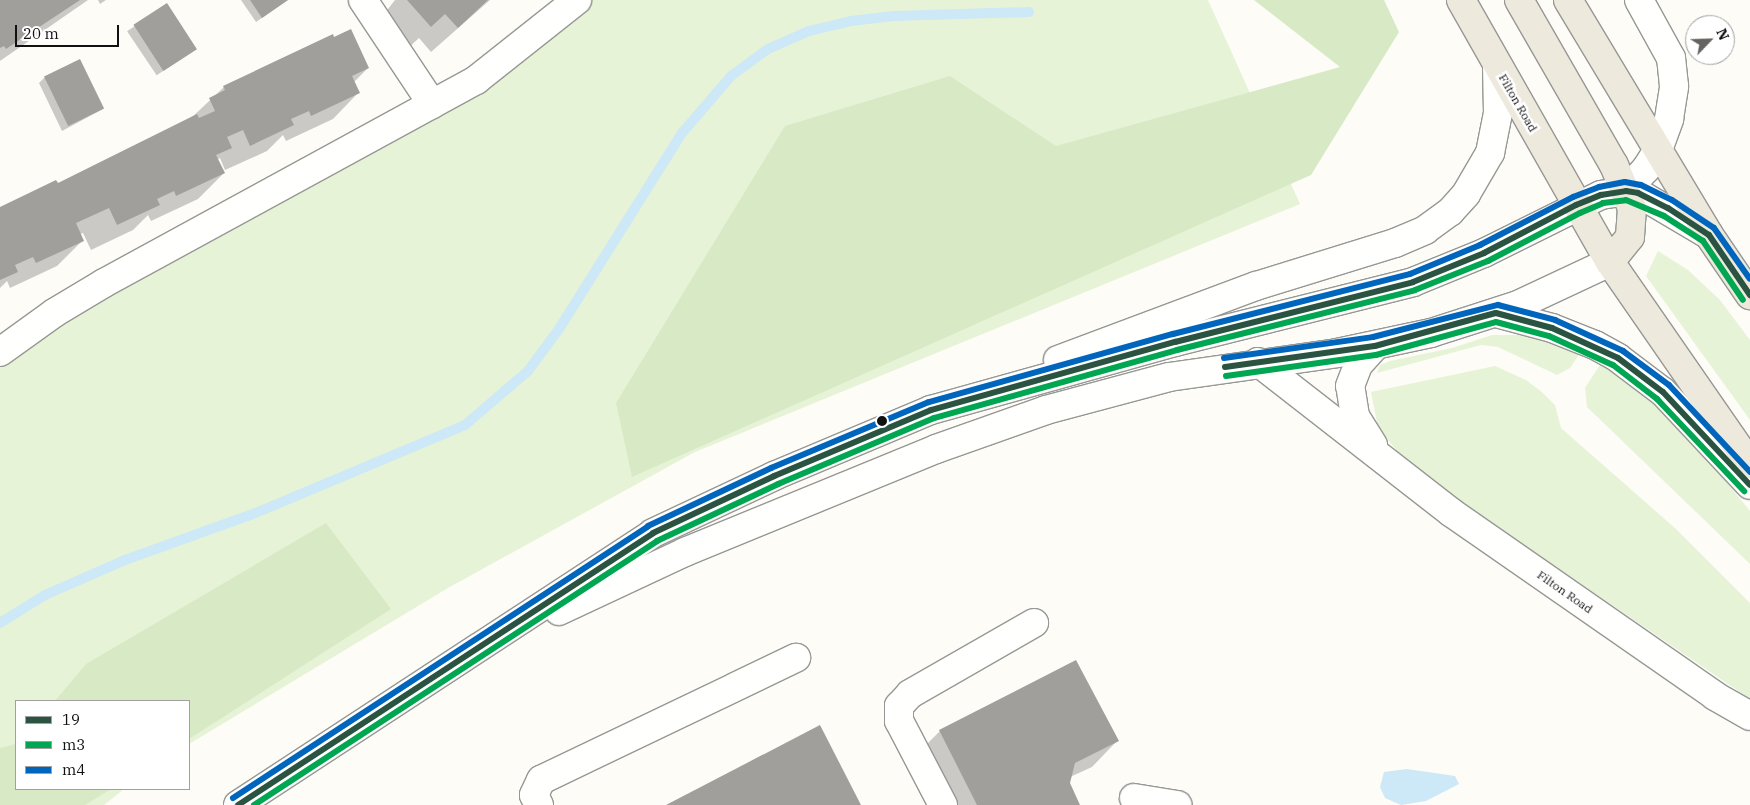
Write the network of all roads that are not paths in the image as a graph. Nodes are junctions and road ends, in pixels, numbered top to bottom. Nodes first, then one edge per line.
1 (363, 0) edge
2 (577, 0) edge
3 (1461, 0) edge
4 (1519, 0) edge
5 (1568, 0) edge
6 (1639, 0) edge
7 (1497, 67) junction
8 (432, 104) junction
9 (1658, 150) junction
10 (1626, 191) junction
11 (1576, 205) junction
12 (1709, 235) junction
13 (1610, 262) junction
14 (1750, 295) edge
15 (1496, 313) junction
16 (1375, 346) junction
17 (0, 352) edge
18 (1258, 362) junction
19 (931, 410) junction
20 (1383, 462) junction
21 (1750, 464) edge
22 (1750, 485) edge
23 (1034, 623) dead end
24 (465, 656) junction
25 (796, 658) dead end
26 (1750, 716) edge
27 (1134, 798) dead end
28 (238, 805) edge
29 (539, 805) edge
30 (943, 805) edge
31 (1177, 805) edge

1 - 8 street
2 - 8 street
3 - 7 main road, Filton Road
4 - 10 main road
5 - 9 main road
6 - 9 street
7 - 11 main road, Filton Road
7 - 19 street
8 - 17 street
9 - 10 street
9 - 12 main road
10 - 11 street
10 - 12 street
10 - 13 main road
11 - 13 main road, Filton Road
11 - 19 street
12 - 14 main road
13 - 15 street
13 - 21 main road, Filton Road
15 - 16 street
15 - 22 street
16 - 18 street
16 - 20 street, Filton Road
18 - 20 street, Filton Road
18 - 24 street
19 - 24 street
20 - 26 street, Filton Road
23 - 30 street
24 - 28 street
25 - 29 street
27 - 31 street

